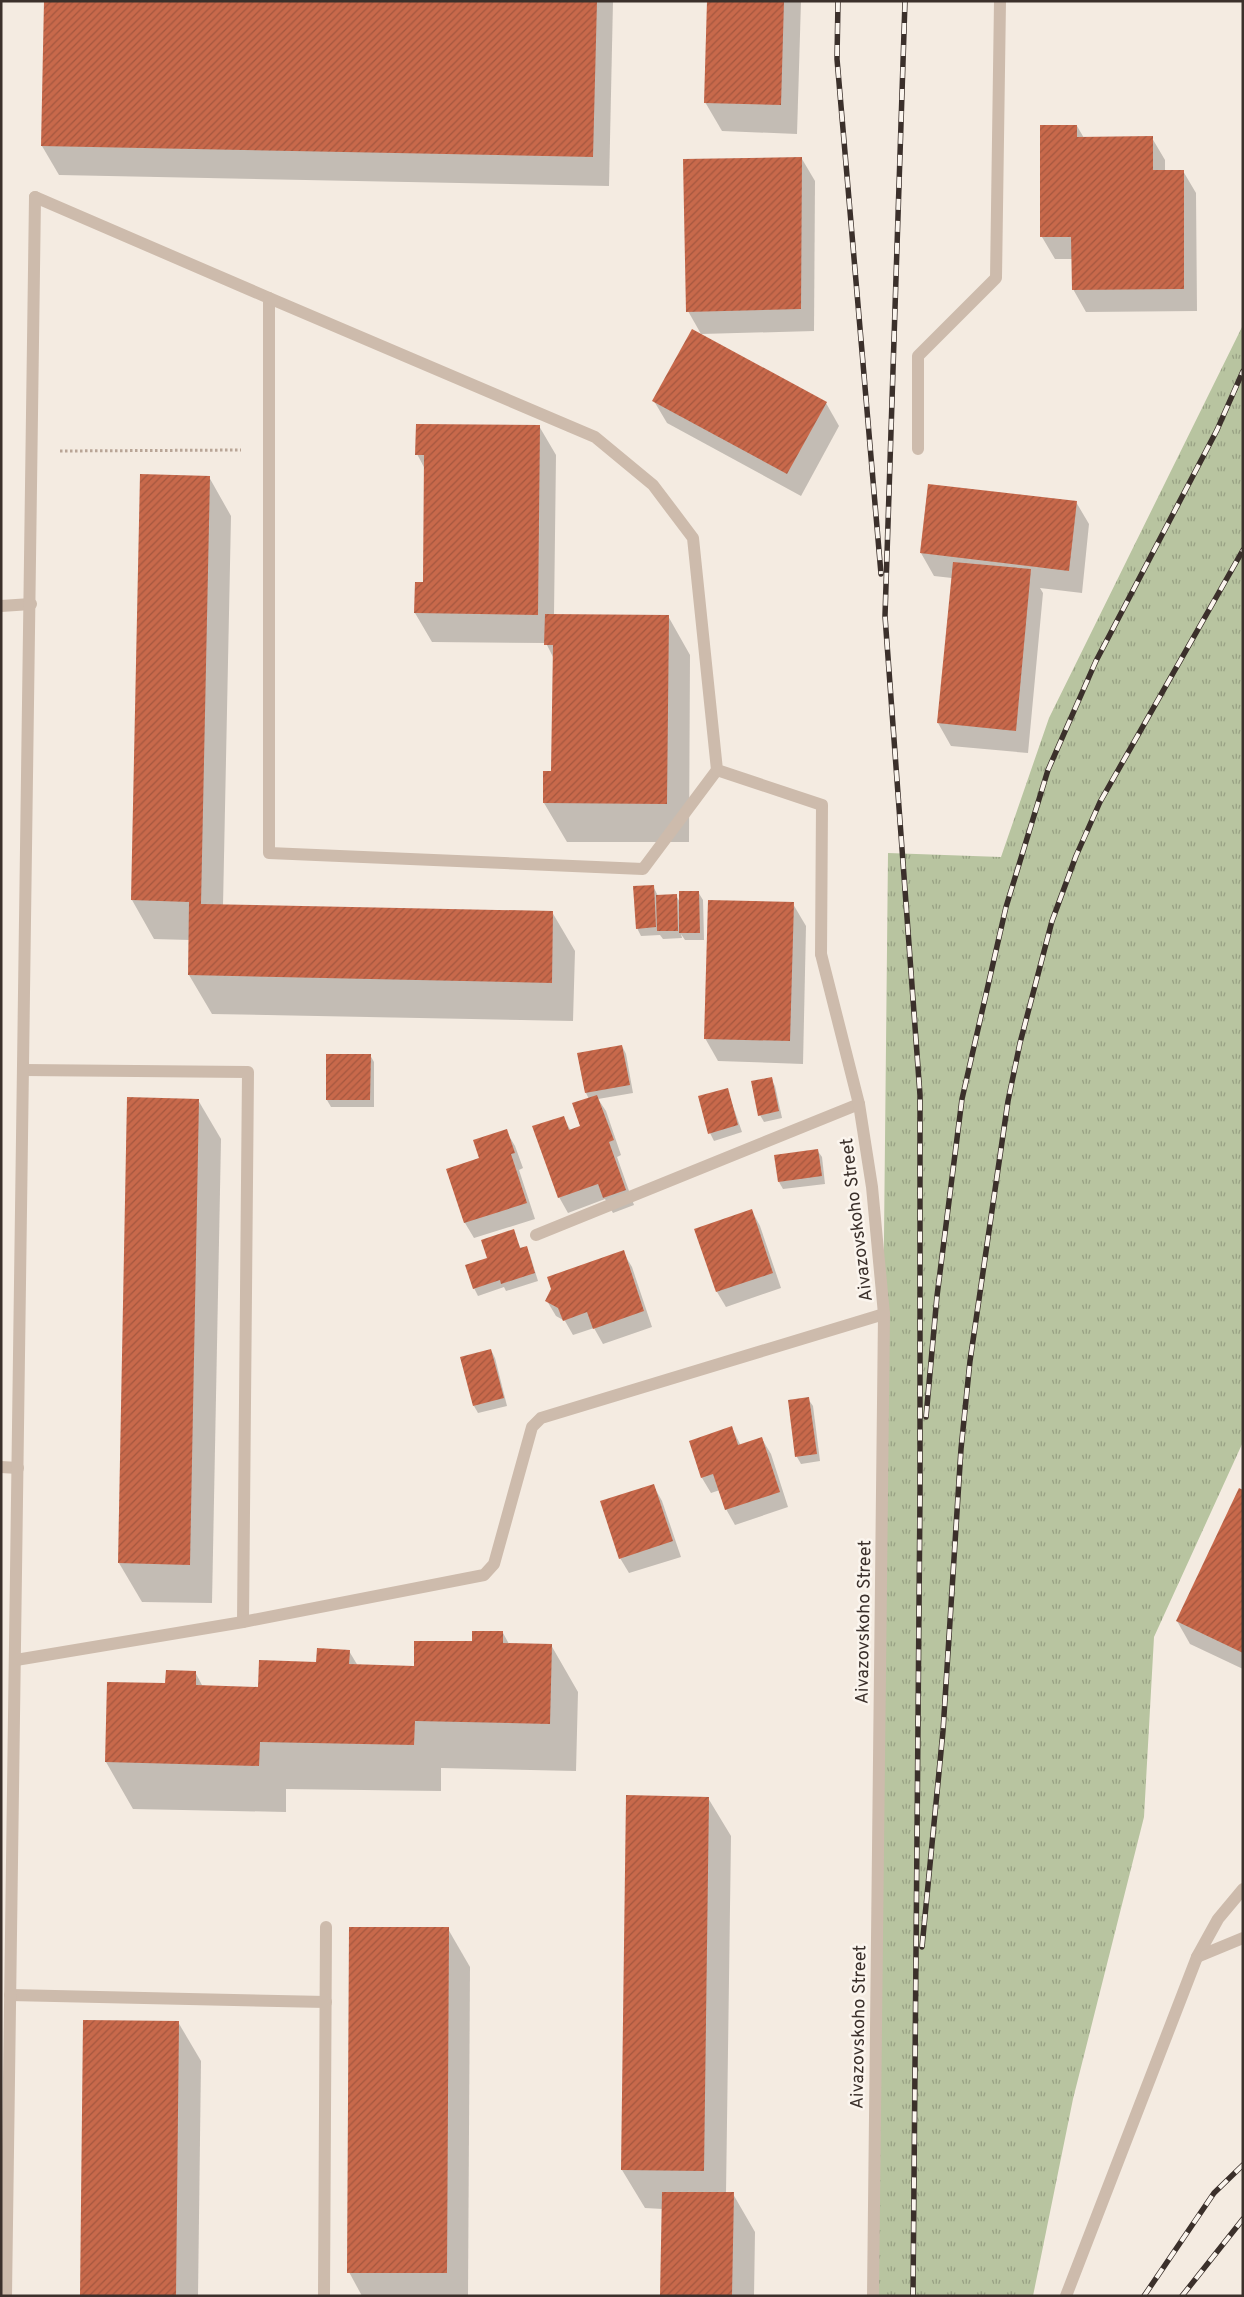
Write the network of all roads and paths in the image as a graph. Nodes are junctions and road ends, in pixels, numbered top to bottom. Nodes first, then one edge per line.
1 (1000, 1) edge
2 (269, 298) junction
3 (918, 449) dead end
4 (269, 450) junction
5 (33, 451) junction
6 (31, 604) junction
7 (1, 606) edge
8 (717, 770) junction
9 (24, 1070) junction
10 (858, 1104) junction
11 (536, 1235) dead end
12 (884, 1314) junction
13 (1, 1467) edge
14 (18, 1468) junction
15 (243, 1622) junction
16 (16, 1660) junction
17 (1243, 1889) edge
18 (326, 1927) dead end
19 (1243, 1938) edge
20 (1197, 1957) junction
21 (10, 1996) junction
22 (326, 2002) junction
23 (5, 2063) edge
24 (6, 2296) edge
25 (324, 2296) edge
26 (873, 2296) edge
27 (1066, 2296) edge

1 - 3 street
2 - 4 street
2 - 5 street
2 - 8 street
4 - 5 path
4 - 8 street
5 - 6 street
6 - 7 street
6 - 9 street
8 - 10 street, Aivazovskoho Street
9 - 14 street
9 - 15 street
10 - 11 street
10 - 12 street, Aivazovskoho Street
12 - 15 street
12 - 26 street, Aivazovskoho Street
13 - 14 street
14 - 16 street
15 - 16 street
16 - 21 street
17 - 20 street
18 - 22 street
19 - 20 street
20 - 27 street
21 - 22 street
21 - 23 street
22 - 25 street
23 - 24 street

